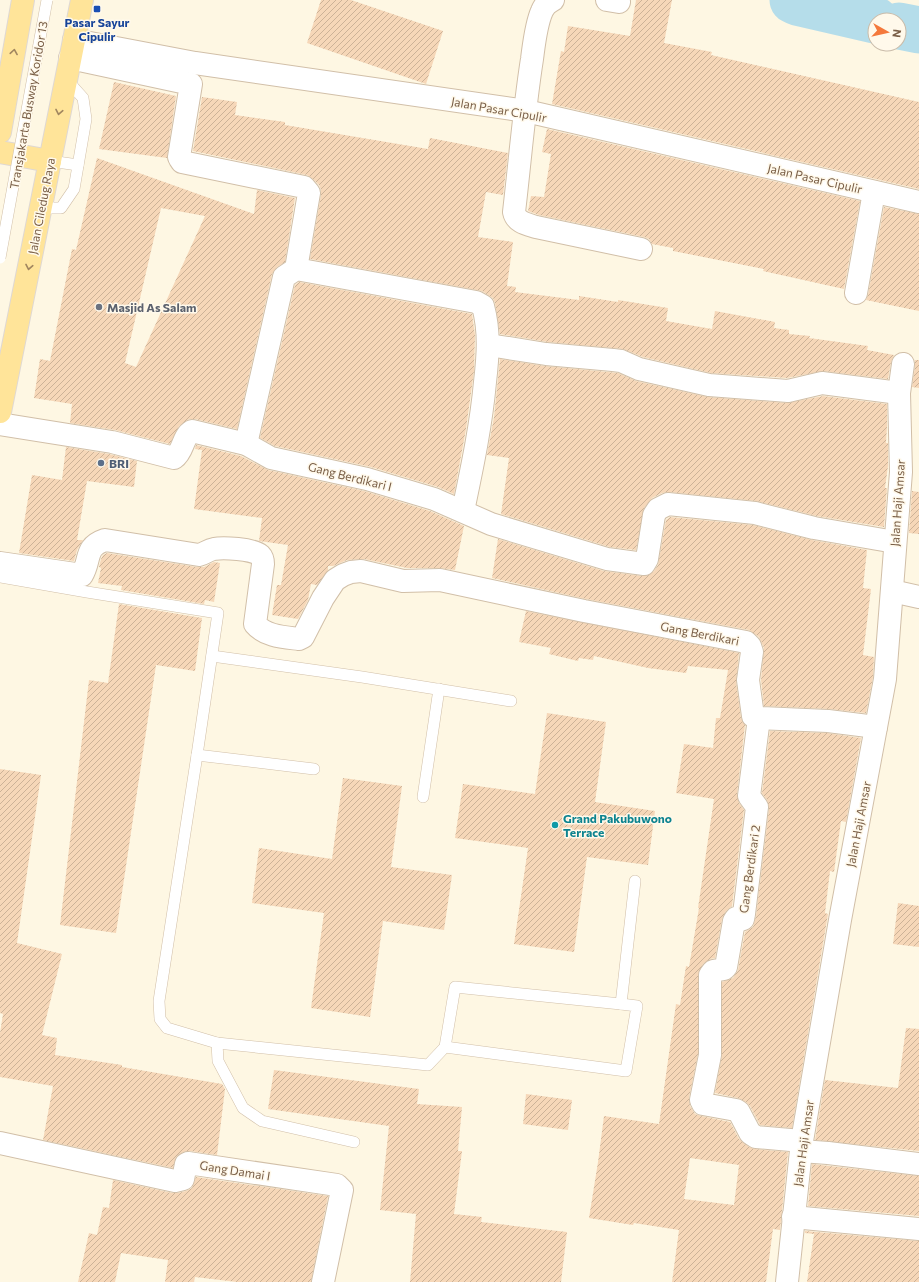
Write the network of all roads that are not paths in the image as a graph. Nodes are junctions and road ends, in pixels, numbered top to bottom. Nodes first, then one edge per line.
1 (23, 0) edge
2 (46, 0) edge
3 (82, 0) edge
4 (552, 0) edge
5 (70, 59) junction
6 (195, 63) junction
7 (5, 78) edge
8 (191, 84) junction
9 (526, 111) junction
10 (0, 132) edge
11 (0, 152) edge
12 (50, 161) junction
13 (78, 165) junction
14 (874, 192) junction
15 (919, 202) edge
16 (41, 208) junction
17 (641, 249) dead end
18 (0, 258) edge
19 (296, 269) junction
20 (856, 292) dead end
21 (489, 345) junction
22 (903, 364) dead end
23 (898, 393) junction
24 (0, 412) edge
25 (0, 424) edge
26 (246, 444) junction
27 (463, 512) junction
28 (895, 542) junction
29 (0, 563) edge
30 (0, 576) edge
31 (892, 591) junction
32 (919, 597) edge
33 (212, 656) junction
34 (439, 689) junction
35 (511, 701) dead end
36 (760, 718) junction
37 (876, 727) junction
38 (197, 755) junction
39 (314, 769) dead end
40 (424, 797) dead end
41 (635, 882) dead end
42 (621, 1004) junction
43 (217, 1043) junction
44 (445, 1047) junction
45 (354, 1142) dead end
46 (0, 1143) edge
47 (801, 1146) junction
48 (919, 1164) edge
49 (793, 1217) junction
50 (919, 1229) edge
51 (324, 1282) edge
52 (787, 1282) edge

7 -> 1 main road
2 - 18 lane, Transjakarta Busway Koridor 13, bridge
3 - 5 main road, Jalan Ciledug Raya
4 - 9 street
5 - 6 street, Jalan Pasar Cipulir
5 - 8 street
5 -> 12 main road, Jalan Ciledug Raya
5 - 13 lane
6 - 8 street
6 - 9 street, Jalan Pasar Cipulir
7 - 10 main road
8 - 19 street
9 - 14 street, Jalan Pasar Cipulir
9 - 17 street
11 - 12 main road
12 - 13 lane
12 - 16 main road, Jalan Ciledug Raya
13 - 16 lane
14 - 15 street, Jalan Pasar Cipulir
14 - 20 street
16 -> 24 main road, Jalan Ciledug Raya
19 - 21 street
19 - 26 street
21 - 23 street
21 - 27 street
22 - 23 street, Jalan Haji Amsar
23 - 28 street, Jalan Haji Amsar
25 - 26 street, Gang Berdikari I
26 - 27 street, Gang Berdikari I
27 - 28 street, Gang Berdikari I
28 - 31 street, Jalan Haji Amsar
29 - 36 street, Gang Berdikari
30 - 33 lane
31 - 32 street
31 - 37 street, Jalan Haji Amsar
33 - 34 lane
33 - 38 lane
34 - 35 lane
34 - 40 lane
36 - 37 street
36 - 47 street, Gang Berdikari 2
37 - 47 street, Jalan Haji Amsar
38 - 39 lane
38 - 43 lane
41 - 42 lane
42 - 44 lane
42 - 44 lane
43 - 44 lane
43 - 45 lane
46 - 51 street, Gang Damai I
47 - 48 street
47 - 49 street, Jalan Haji Amsar
49 - 50 street
49 - 52 street, Jalan Haji Amsar

